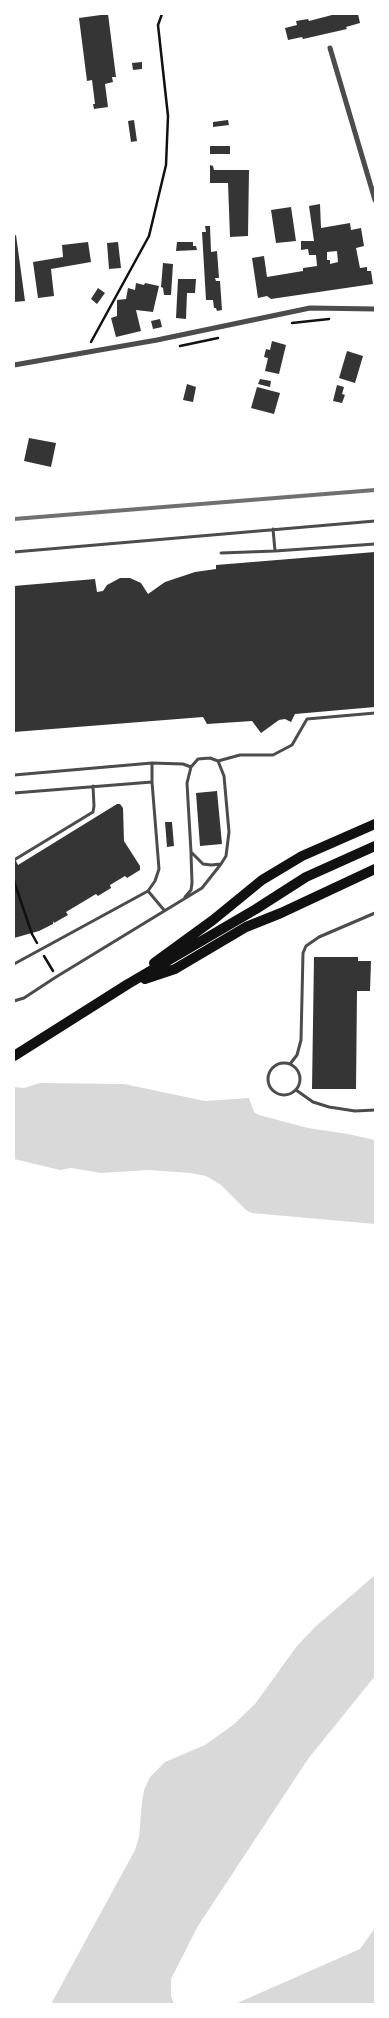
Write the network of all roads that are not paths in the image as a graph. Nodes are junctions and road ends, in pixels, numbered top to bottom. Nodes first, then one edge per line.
1 (330, 48) dead end
2 (375, 200) edge
3 (375, 309) edge
4 (14, 365) edge
5 (375, 521) edge
6 (273, 529) junction
7 (375, 544) edge
8 (14, 552) edge
9 (274, 552) junction
10 (220, 554) dead end
11 (375, 713) edge
12 (218, 761) junction
13 (152, 763) junction
14 (191, 767) junction
15 (14, 775) edge
16 (152, 782) junction
17 (92, 786) junction
18 (14, 793) edge
19 (375, 824) edge
20 (375, 846) edge
21 (191, 852) junction
22 (14, 860) edge
23 (221, 864) junction
24 (375, 869) edge
25 (148, 891) junction
26 (183, 899) junction
27 (164, 910) junction
28 (375, 913) edge
29 (14, 964) edge
30 (128, 984) junction
31 (14, 1000) edge
32 (14, 1056) edge
33 (290, 1064) junction
34 (296, 1090) junction
35 (375, 1110) edge

1 - 2 street
3 - 4 street
5 - 6 lane
6 - 8 lane
6 - 9 lane
7 - 9 lane
9 - 10 lane
11 - 12 lane
12 - 14 lane
12 - 23 lane
13 - 14 lane
13 - 15 lane
13 - 16 lane
14 - 21 lane
16 - 17 lane
16 - 25 lane
17 - 18 lane
17 - 22 lane
19 - 30 main road
20 - 30 main road
21 - 23 lane
21 - 26 lane
23 - 26 lane
24 - 30 main road
25 - 27 lane
25 - 29 lane
26 - 27 lane
27 - 31 lane
28 - 33 lane
30 - 32 main road
33 - 34 lane
33 - 34 lane
34 - 35 lane

